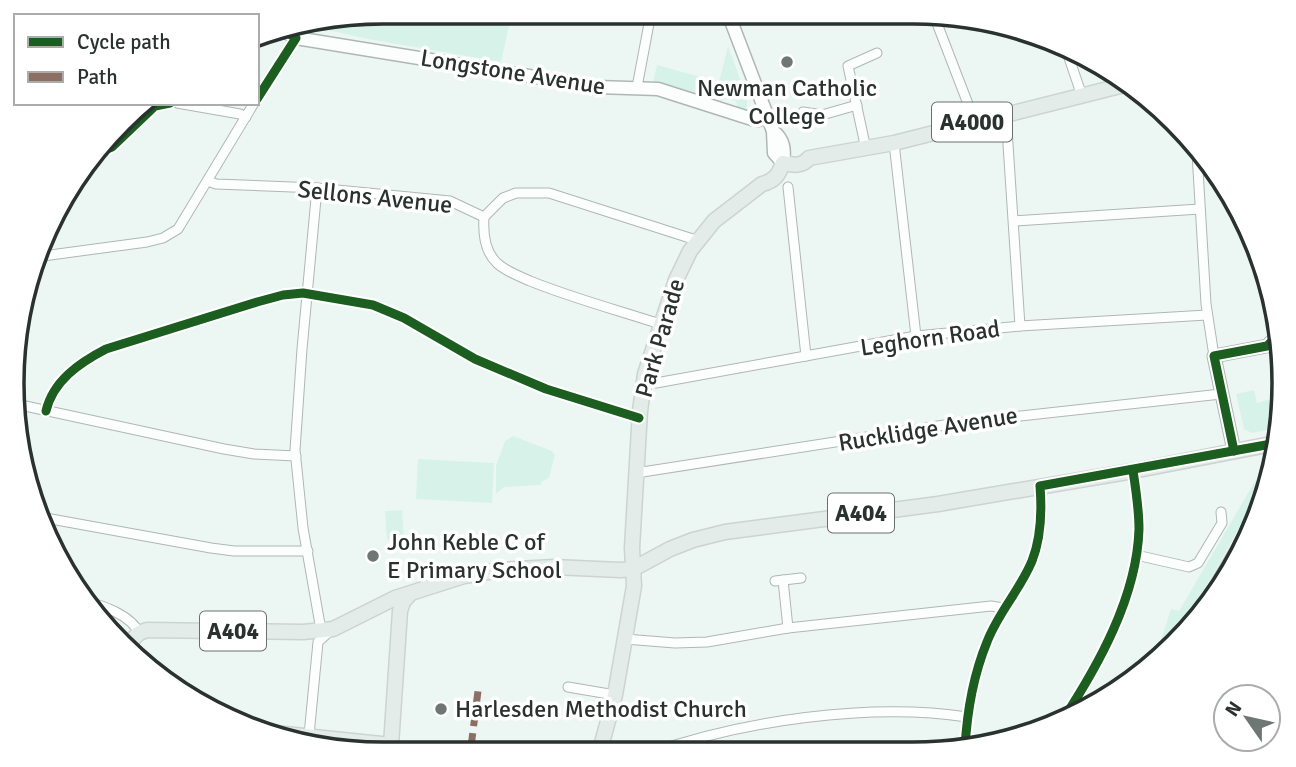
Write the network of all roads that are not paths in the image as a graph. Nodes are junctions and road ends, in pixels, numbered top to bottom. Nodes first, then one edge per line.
1 (649, 24) edge
2 (732, 24) edge
3 (938, 25) edge
4 (293, 36) edge
5 (296, 38) junction
6 (877, 53) dead end
7 (1070, 62) edge
8 (261, 86) edge
9 (637, 87) junction
10 (1115, 87) edge
11 (1082, 96) junction
12 (188, 105) edge
13 (253, 105) edge
14 (857, 105) junction
15 (803, 112) dead end
16 (766, 113) junction
17 (1006, 114) junction
18 (246, 117) junction
19 (142, 119) edge
20 (975, 122) junction
21 (125, 135) edge
22 (894, 143) junction
23 (866, 149) junction
24 (1198, 166) edge
25 (780, 173) junction
26 (208, 181) junction
27 (317, 188) junction
28 (1200, 209) junction
29 (484, 217) junction
30 (1014, 221) junction
31 (696, 240) junction
32 (49, 255) edge
33 (307, 293) junction
34 (1207, 315) junction
35 (660, 324) junction
36 (1020, 326) junction
37 (916, 336) junction
38 (1269, 344) edge
39 (806, 356) junction
40 (1214, 356) junction
41 (656, 383) dead end
42 (1221, 394) junction
43 (25, 406) edge
44 (46, 411) junction
45 (639, 418) junction
46 (1266, 445) edge
47 (1234, 451) junction
48 (296, 456) junction
49 (1133, 471) junction
50 (636, 473) junction
51 (1040, 486) junction
52 (1221, 512) dead end
53 (51, 519) edge
54 (308, 551) junction
55 (1136, 555) junction
56 (634, 569) junction
57 (801, 578) dead end
58 (101, 605) edge
59 (396, 606) junction
60 (1003, 608) junction
61 (788, 628) junction
62 (327, 630) junction
63 (139, 633) junction
64 (133, 639) edge
65 (625, 639) junction
66 (568, 687) dead end
67 (615, 695) junction
68 (1072, 704) edge
69 (967, 717) junction
70 (309, 735) joint
71 (966, 738) edge
72 (366, 742) edge
73 (391, 742) edge
74 (602, 742) edge
75 (682, 742) edge

1 - 9 street
2 - 16 street
3 - 20 street
4 - 5 street, Longstone Avenue
5 - 8 street
5 - 9 street, Longstone Avenue
6 - 14 street
7 - 11 street
9 - 16 street, Longstone Avenue
10 - 11 main road, A4000
11 - 17 main road, A4000
12 - 18 street
13 - 18 street
14 - 15 street
14 - 23 street
16 - 25 street
17 - 20 main road, A4000
17 - 30 street
18 - 26 street
19 - 21 street
20 - 22 main road, A4000
22 - 23 main road, A4000
22 - 37 street
23 - 25 main road, A4000
24 - 28 street
25 - 31 main road, Park Parade
25 - 39 street
26 - 27 street, Sellons Avenue
26 - 32 street
27 - 29 street, Sellons Avenue
27 - 33 street
28 - 30 street
28 - 34 street
29 - 31 street
29 - 35 street, Sellons Avenue
30 - 36 street
31 - 35 main road, Park Parade
33 - 44 street
33 - 45 street
33 - 48 street
34 - 36 street, Leghorn Road
34 - 40 street
35 - 45 main road, Park Parade
36 - 37 street, Leghorn Road
37 - 39 street, Leghorn Road
38 - 40 street
39 - 41 street, Leghorn Road
40 - 42 street
42 - 47 street
42 - 50 street, Rucklidge Avenue
43 - 44 street
44 - 48 street
45 - 50 main road, Park Parade
46 - 47 main road, A404
47 - 49 main road, A404
48 - 54 street
49 - 51 main road, A404
49 - 55 street
50 - 56 main road, Park Parade
51 - 56 main road, A404
51 - 60 street
52 - 55 street
53 - 54 street
54 - 62 street
55 - 68 street
56 - 59 main road, A404
56 - 65 main road, Park Parade
57 - 61 street
58 - 63 street
59 - 62 main road, A404
59 - 73 main road
60 - 61 street
60 - 69 street
61 - 65 street
62 - 63 main road, A404
62 - 70 street
63 - 64 main road
65 - 67 main road, Park Parade
66 - 67 street
67 - 74 main road, Park Parade
69 - 71 street
69 - 75 street
70 - 72 main road

